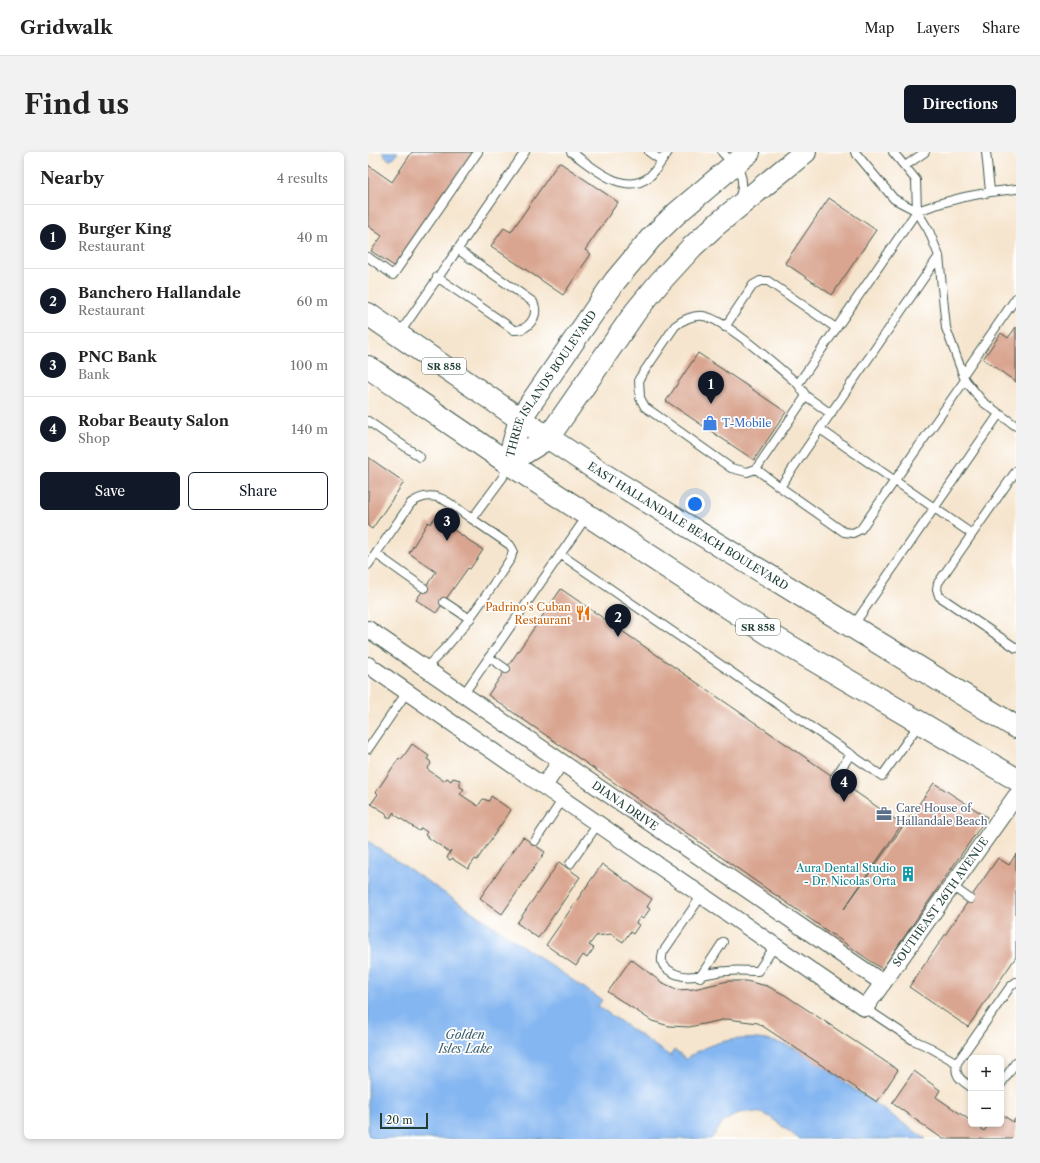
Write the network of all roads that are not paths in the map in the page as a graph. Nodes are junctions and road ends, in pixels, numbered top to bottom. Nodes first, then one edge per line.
1 (478, 152) edge
2 (525, 152) edge
3 (571, 152) edge
4 (650, 152) edge
5 (668, 152) edge
6 (805, 152) edge
7 (855, 152) edge
8 (893, 152) edge
9 (925, 152) edge
10 (986, 152) edge
11 (735, 156) edge
12 (662, 161) junction
13 (905, 166) junction
14 (1016, 189) edge
15 (990, 191) junction
16 (735, 209) junction
17 (917, 211) junction
18 (456, 249) junction
19 (939, 256) junction
20 (368, 257) edge
21 (437, 277) junction
22 (1016, 298) edge
23 (368, 314) edge
24 (725, 327) junction
25 (836, 328) junction
26 (398, 334) junction
27 (368, 366) edge
28 (964, 377) junction
29 (798, 384) junction
30 (806, 396) junction
31 (831, 414) junction
32 (999, 414) junction
33 (520, 419) junction
34 (368, 421) edge
35 (1016, 426) edge
36 (820, 429) junction
37 (548, 438) junction
38 (420, 457) dead end
39 (508, 463) junction
40 (756, 469) junction
41 (1016, 471) edge
42 (894, 481) junction
43 (780, 487) junction
44 (934, 508) junction
45 (587, 515) junction
46 (472, 519) junction
47 (972, 534) junction
48 (376, 554) junction
49 (560, 554) junction
50 (368, 566) edge
51 (424, 588) dead end
52 (444, 602) dead end
53 (470, 620) junction
54 (852, 627) junction
55 (368, 629) edge
56 (1016, 648) edge
57 (489, 657) junction
58 (368, 665) edge
59 (424, 668) junction
60 (506, 668) dead end
61 (407, 692) junction
62 (463, 695) junction
63 (920, 723) junction
64 (1016, 728) edge
65 (368, 749) edge
66 (851, 754) junction
67 (560, 762) junction
68 (835, 778) dead end
69 (1016, 779) edge
70 (544, 786) junction
71 (1016, 796) edge
72 (564, 800) junction
73 (598, 824) junction
74 (535, 841) dead end
75 (570, 864) dead end
76 (952, 886) junction
77 (702, 895) junction
78 (970, 899) dead end
79 (724, 942) dead end
80 (775, 946) junction
81 (700, 977) junction
82 (1016, 982) edge
83 (883, 983) junction
84 (864, 1008) junction
85 (1016, 1062) edge
86 (957, 1063) junction
87 (1004, 1080) edge
88 (968, 1085) edge

1 - 20 lane
2 - 18 lane
3 - 12 lane
4 - 12 lane
5 - 12 lane
6 - 16 main road, THREE ISLANDS BOULEVARD
7 - 17 lane
8 - 13 lane
9 - 13 lane
10 - 15 lane
11 - 16 lane
11 - 33 main road, THREE ISLANDS BOULEVARD
13 - 17 lane
14 - 15 lane
15 - 17 lane
16 - 37 main road, THREE ISLANDS BOULEVARD
17 - 19 lane
17 - 25 lane
18 - 21 lane
18 - 21 lane
19 - 28 lane
19 - 31 lane
21 - 26 lane
22 - 28 lane
23 - 26 main road, EAST HALLANDALE BEACH BOULEVARD / SR 858
24 - 25 lane
24 - 29 lane
24 - 40 lane
25 - 29 lane
26 - 33 main road, EAST HALLANDALE BEACH BOULEVARD / SR 858
27 - 39 main road, SR 858
28 - 32 lane
28 - 42 lane
29 - 30 lane
30 - 31 lane
30 - 40 lane
31 - 36 lane
32 - 35 lane
32 - 44 lane
33 - 37 main road, EAST HALLANDALE BEACH BOULEVARD / SR 858
33 - 39 main road, THREE ISLANDS BOULEVARD
34 - 38 lane
36 - 42 lane
36 - 43 lane
37 - 39 main road, THREE ISLANDS BOULEVARD
37 - 54 main road, EAST HALLANDALE BEACH BOULEVARD / SR 858
39 - 45 main road, SR 858
39 - 46 lane
40 - 43 lane
41 - 47 lane
42 - 43 lane
42 - 44 lane
44 - 47 lane
44 - 54 lane
45 - 49 lane
45 - 63 main road, SR 858
46 - 48 lane
46 - 53 lane
47 - 56 lane
48 - 50 lane
48 - 51 lane
49 - 57 lane
49 - 66 lane
52 - 53 lane
53 - 59 lane
54 - 64 main road, EAST HALLANDALE BEACH BOULEVARD / SR 858
55 - 59 street, DIANA DRIVE
57 - 60 lane
57 - 62 lane
58 - 61 street
59 - 62 street, DIANA DRIVE
61 - 65 lane
61 - 70 street
62 - 67 street, DIANA DRIVE
63 - 66 lane
63 - 69 main road, SR 858
66 - 68 lane
67 - 70 street
67 - 83 street, DIANA DRIVE
70 - 72 street
71 - 76 street, SOUTHEAST 26TH AVENUE
72 - 73 street
72 - 74 lane
73 - 75 lane
73 - 77 street
76 - 78 lane
76 - 83 street, SOUTHEAST 26TH AVENUE
77 - 80 street
77 - 81 lane
79 - 81 lane
80 - 81 lane
80 - 84 street
82 - 86 lane
83 - 84 street, SOUTHEAST 26TH AVENUE
84 - 86 lane
85 - 87 lane
86 - 88 lane

